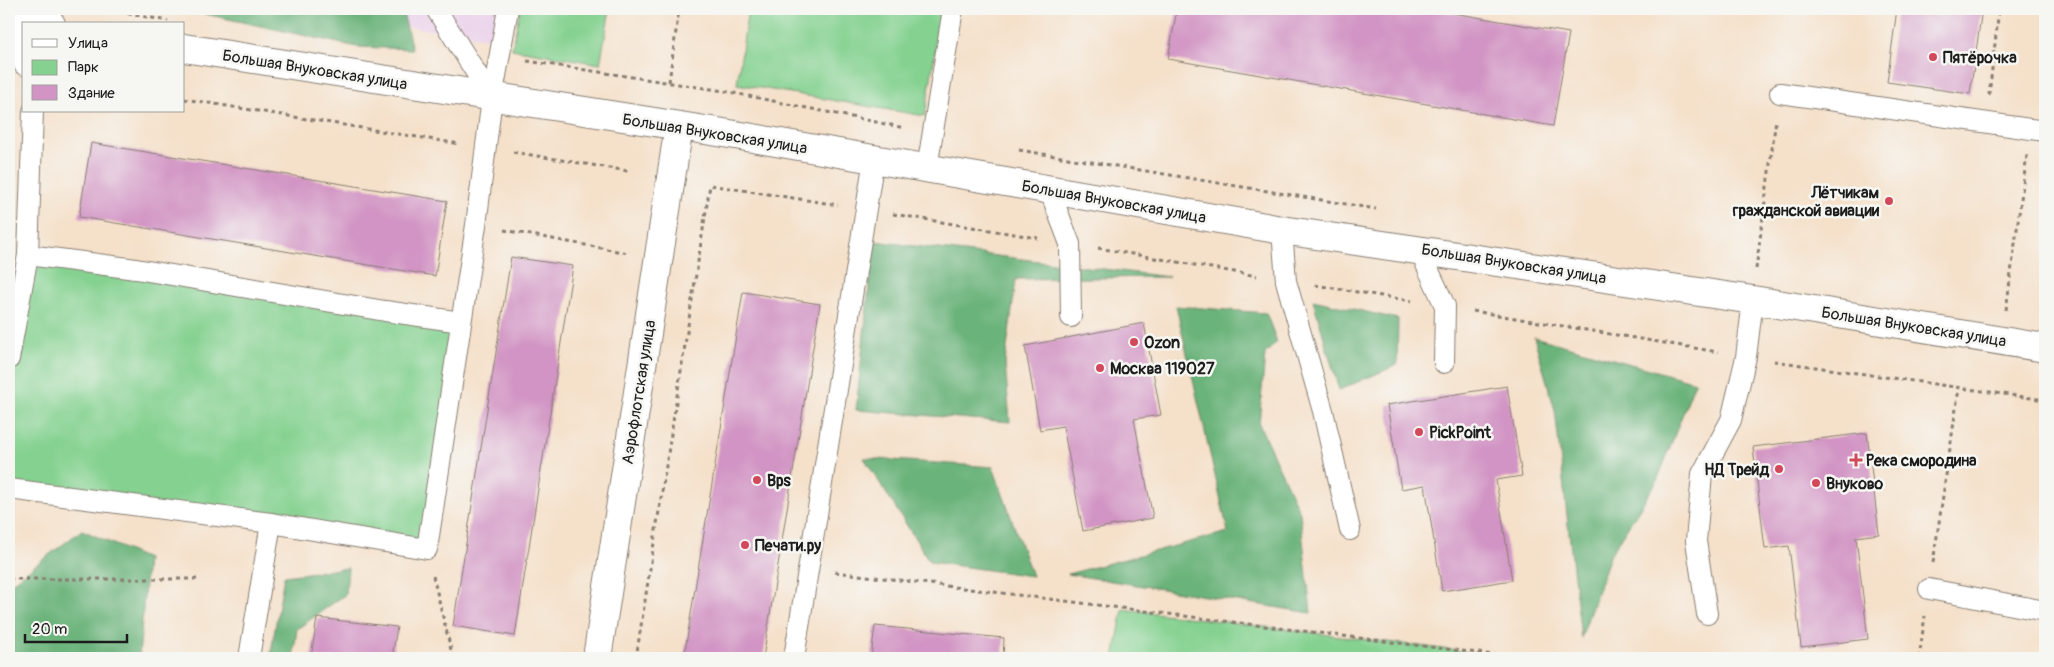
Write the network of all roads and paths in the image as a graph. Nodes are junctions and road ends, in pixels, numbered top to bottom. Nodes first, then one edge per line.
1 (436, 9) edge
2 (508, 9) edge
3 (679, 9) edge
4 (953, 9) edge
5 (2000, 9) edge
6 (11, 12) edge
7 (44, 22) edge
8 (185, 48) edge
9 (22, 58) edge
10 (669, 82) dead end
11 (1780, 93) joint
12 (492, 98) junction
13 (185, 99) edge
14 (33, 112) edge
15 (1985, 123) junction
16 (679, 126) junction
17 (2038, 130) edge
18 (485, 148) junction
19 (874, 159) junction
20 (927, 168) junction
21 (628, 171) dead end
22 (1049, 189) junction
23 (866, 209) junction
24 (476, 226) junction
25 (1282, 230) junction
26 (1070, 244) junction
27 (1419, 249) junction
28 (28, 255) junction
29 (658, 258) junction
30 (1286, 281) junction
31 (1753, 300) junction
32 (1446, 306) junction
33 (1071, 317) dead end
34 (461, 322) junction
35 (2002, 340) junction
36 (2045, 348) edge
37 (1746, 357) junction
38 (9, 359) edge
39 (1444, 363) dead end
40 (1959, 388) junction
41 (2045, 400) edge
42 (9, 489) edge
43 (271, 523) junction
44 (1350, 530) dead end
45 (427, 548) junction
46 (810, 569) junction
47 (197, 578) dead end
48 (9, 579) edge
49 (1929, 590) junction
50 (2045, 611) edge
51 (1706, 614) dead end
52 (249, 658) edge
53 (453, 658) edge
54 (597, 658) edge
55 (636, 658) edge
56 (794, 658) edge
57 (1518, 658) edge
58 (1919, 658) edge

1 - 12 lane
2 - 12 lane
3 - 10 path
4 - 20 lane
5 - 15 path
6 - 7 street
6 - 9 lane
8 - 12 street, Большая Внуковская улица
11 - 15 lane
11 - 31 path
12 - 16 street, Большая Внуковская улица
12 - 18 lane
13 - 18 path
14 - 28 lane
15 - 17 lane
16 - 19 street, Большая Внуковская улица
16 - 29 street, Аэрофлотская улица
17 - 35 path
18 - 21 path
18 - 24 lane
19 - 20 street, Большая Внуковская улица
19 - 23 lane
20 - 22 street, Большая Внуковская улица
22 - 25 street, Большая Внуковская улица
22 - 26 lane
23 - 26 path
23 - 46 lane
23 - 55 path
24 - 29 path
24 - 34 lane
25 - 27 street, Большая Внуковская улица
25 - 30 lane
26 - 30 path
26 - 33 lane
27 - 31 street, Большая Внуковская улица
27 - 32 lane
28 - 34 lane
28 - 38 lane
29 - 54 street, Аэрофлотская улица
30 - 32 path
30 - 44 lane
31 - 35 street, Большая Внуковская улица
31 - 37 lane
32 - 37 path
32 - 39 lane
34 - 45 lane
35 - 36 street, Большая Внуковская улица
37 - 40 path
37 - 51 lane
40 - 41 path
40 - 49 path
42 - 43 lane
43 - 45 lane
43 - 52 lane
45 - 53 path
46 - 56 lane
46 - 57 path
47 - 48 path
49 - 50 lane
49 - 58 path

